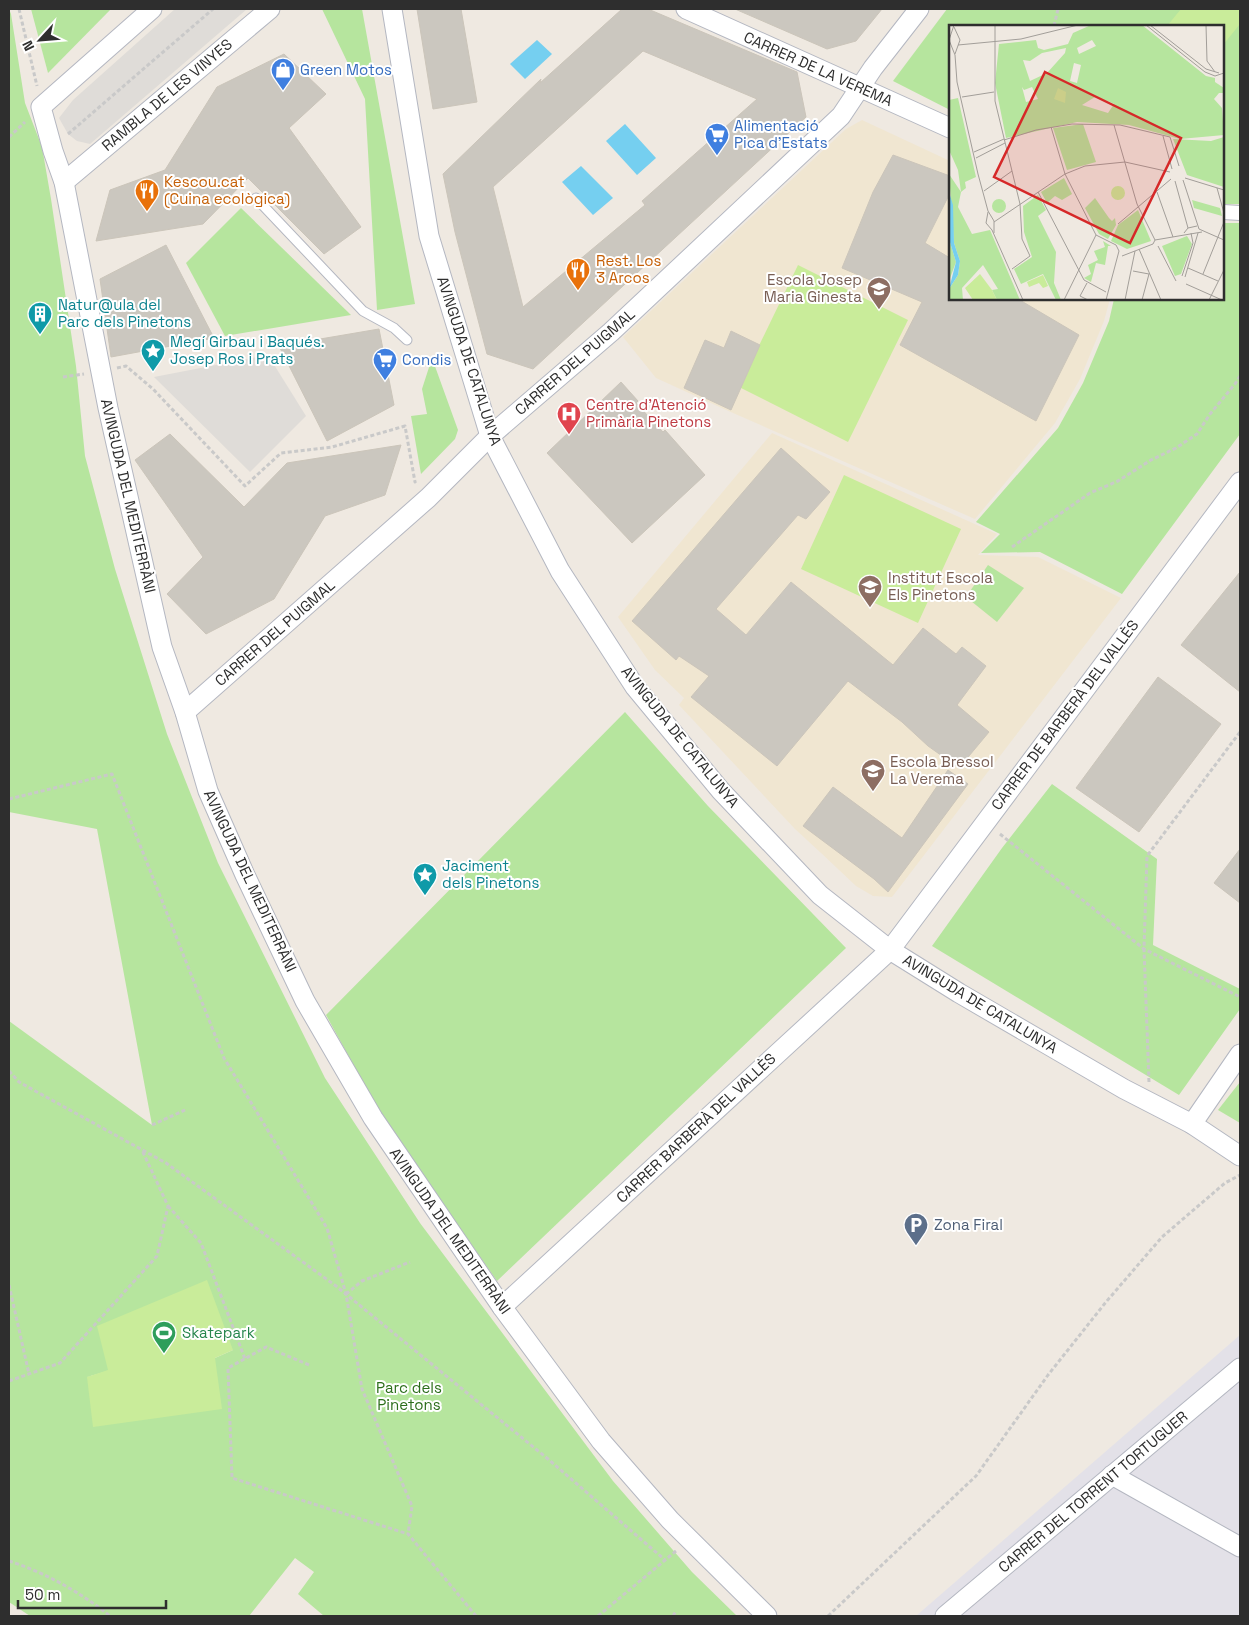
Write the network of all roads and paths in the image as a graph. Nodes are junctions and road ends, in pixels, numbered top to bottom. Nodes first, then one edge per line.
1 (19, 9) edge
2 (152, 9) edge
3 (212, 9) edge
4 (270, 9) edge
5 (392, 9) edge
6 (686, 9) edge
7 (919, 9) edge
8 (1058, 9) edge
9 (1054, 25) edge
10 (860, 88) junction
11 (41, 108) junction
12 (949, 128) edge
13 (68, 134) dead end
14 (64, 182) junction
15 (256, 198) dead end
16 (1224, 212) edge
17 (1240, 213) edge
18 (407, 340) dead end
19 (111, 369) dead end
20 (85, 374) dead end
21 (1240, 376) edge
22 (63, 377) dead end
23 (490, 436) junction
24 (422, 477) dead end
25 (1237, 493) edge
26 (1012, 547) dead end
27 (186, 712) junction
28 (1240, 732) edge
29 (9, 799) edge
30 (985, 822) junction
31 (1144, 949) junction
32 (890, 950) junction
33 (1240, 996) edge
34 (1240, 1054) edge
35 (9, 1071) edge
36 (1149, 1102) junction
37 (185, 1110) dead end
38 (1192, 1124) junction
39 (152, 1125) dead end
40 (141, 1149) junction
41 (1240, 1156) edge
42 (1240, 1175) edge
43 (168, 1206) junction
44 (410, 1262) dead end
45 (9, 1285) edge
46 (346, 1294) junction
47 (502, 1307) junction
48 (245, 1359) junction
49 (309, 1365) dead end
50 (1240, 1368) edge
51 (29, 1374) junction
52 (9, 1381) edge
53 (1112, 1475) junction
54 (408, 1534) junction
55 (1240, 1547) edge
56 (9, 1561) edge
57 (676, 1611) dead end
58 (110, 1616) edge
59 (476, 1616) edge
60 (598, 1616) edge
61 (673, 1616) edge
62 (766, 1616) edge
63 (828, 1616) edge
64 (945, 1616) edge

1 - 11 path
2 - 11 street
3 - 13 path
4 - 14 street, RAMBLA DE LES VINYES
5 - 23 street, AVINGUDA DE CATALUNYA
6 - 10 street, CARRER DE LA VEREMA
7 - 10 street, CARRER DEL PUIGMAL
8 - 9 path
10 - 12 street, CARRER DE LA VEREMA
10 - 23 street, CARRER DEL PUIGMAL
11 - 14 street, AVINGUDA DEL MEDITERRÀNI
14 - 27 street, AVINGUDA DEL MEDITERRÀNI
15 - 18 lane
16 - 17 street
19 - 24 path
20 - 22 path
21 - 26 path
23 - 27 street, CARRER DEL PUIGMAL
23 - 32 street, AVINGUDA DE CATALUNYA
25 - 30 street, CARRER DE BARBERÀ DEL VALLÈS
27 - 47 street, AVINGUDA DEL MEDITERRÀNI
28 - 31 path
29 - 46 path
30 - 31 path
30 - 32 street, CARRER DE BARBERÀ DEL VALLÈS
31 - 33 path
31 - 36 path
32 - 36 street, AVINGUDA DE CATALUNYA
32 - 47 street, CARRER BARBERÀ DEL VALLÈS
34 - 38 street
35 - 40 path
36 - 38 street, AVINGUDA DE CATALUNYA
37 - 39 path
38 - 41 street, AVINGUDA DE CATALUNYA
40 - 43 path
40 - 46 path
42 - 63 path
43 - 48 path
43 - 51 path
44 - 46 path
45 - 51 path
46 - 54 path
46 - 60 path
47 - 62 street, AVINGUDA DEL MEDITERRÀNI
48 - 49 path
48 - 54 path
50 - 53 street, CARRER DEL TORRENT TORTUGUER
51 - 52 path
53 - 55 street
53 - 64 street, CARRER DEL TORRENT TORTUGUER
54 - 59 path
56 - 58 path
57 - 61 path

